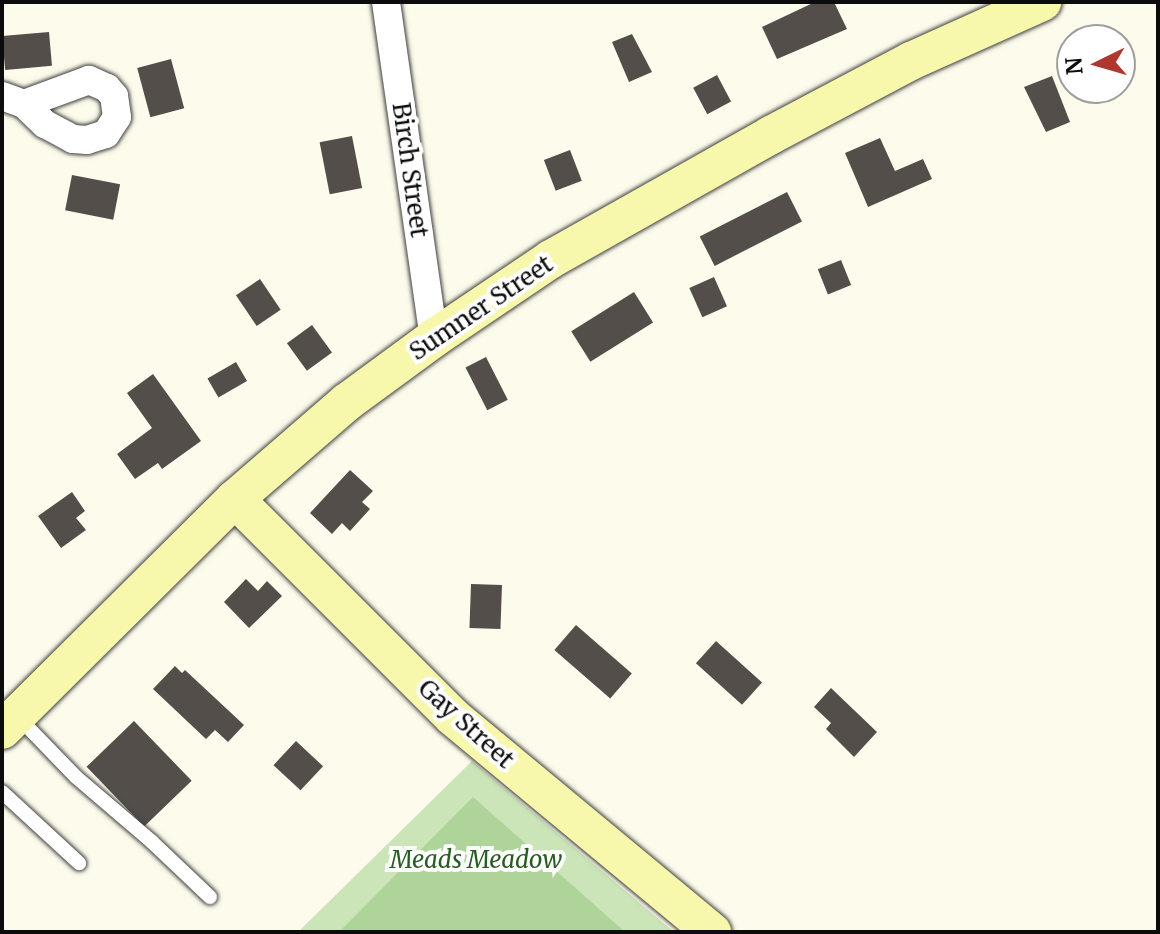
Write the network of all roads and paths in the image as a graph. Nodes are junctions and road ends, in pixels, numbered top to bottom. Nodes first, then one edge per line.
1 (386, 2) edge
2 (1042, 2) edge
3 (991, 12) edge
4 (434, 338) junction
5 (235, 499) junction
6 (9, 723) edge
7 (2, 792) edge
8 (79, 863) dead end
9 (210, 897) dead end
10 (712, 932) edge

1 - 4 street, Birch Street
2 - 3 main road, Sumner Street
3 - 4 main road, Sumner Street
4 - 5 main road, Sumner Street
5 - 6 main road, Sumner Street
5 - 10 main road, Gay Street
6 - 9 lane
7 - 8 lane

